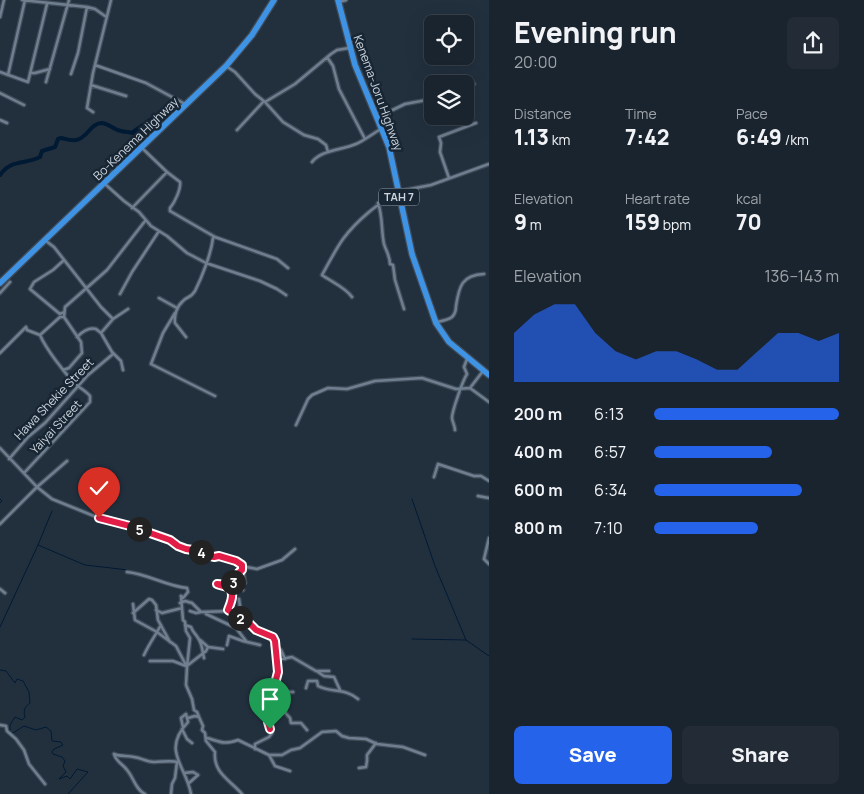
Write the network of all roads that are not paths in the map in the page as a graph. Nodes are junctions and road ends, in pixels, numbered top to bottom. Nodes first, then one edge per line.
1 (4, 0) edge
2 (24, 0) edge
3 (69, 0) edge
4 (111, 0) edge
5 (274, 0) edge
6 (346, 0) edge
7 (339, 1) edge
8 (47, 4) junction
9 (68, 5) junction
10 (87, 7) junction
11 (106, 16) junction
12 (0, 17) edge
13 (350, 48) junction
14 (327, 57) junction
15 (95, 65) junction
16 (226, 66) junction
17 (50, 69) junction
18 (0, 72) edge
19 (30, 73) junction
20 (8, 74) junction
21 (71, 74) dead end
22 (46, 82) dead end
23 (91, 85) junction
24 (0, 93) edge
25 (126, 96) dead end
26 (264, 101) junction
27 (424, 101) edge
28 (24, 104) dead end
29 (185, 104) junction
30 (94, 112) dead end
31 (378, 117) junction
32 (0, 120) edge
33 (7, 123) dead end
34 (476, 123) dead end
35 (382, 129) junction
36 (236, 130) dead end
37 (365, 139) junction
38 (142, 148) junction
39 (328, 152) junction
40 (312, 162) dead end
41 (489, 164) edge
42 (167, 172) junction
43 (449, 178) junction
44 (105, 184) junction
45 (398, 193) junction
46 (378, 203) junction
47 (132, 208) junction
48 (144, 221) junction
49 (159, 231) junction
50 (215, 237) junction
51 (45, 240) junction
52 (64, 260) junction
53 (206, 263) junction
54 (288, 268) dead end
55 (484, 274) dead end
56 (10, 282) dead end
57 (0, 283) edge
58 (86, 288) junction
59 (0, 293) edge
60 (120, 294) dead end
61 (286, 295) dead end
62 (352, 297) dead end
63 (158, 298) dead end
64 (128, 309) dead end
65 (404, 309) dead end
66 (177, 310) junction
67 (61, 316) junction
68 (113, 318) junction
69 (436, 323) junction
70 (101, 333) junction
71 (40, 335) junction
72 (77, 337) junction
73 (186, 337) dead end
74 (0, 352) edge
75 (113, 354) junction
76 (467, 358) junction
77 (63, 370) junction
78 (123, 370) dead end
79 (483, 371) junction
80 (489, 376) edge
81 (78, 386) junction
82 (470, 388) junction
83 (462, 389) junction
84 (215, 396) dead end
85 (489, 402) edge
86 (296, 425) dead end
87 (455, 430) dead end
88 (0, 448) edge
89 (9, 459) junction
90 (67, 460) dead end
91 (24, 473) junction
92 (434, 477) dead end
93 (489, 481) edge
94 (37, 486) junction
95 (478, 496) dead end
96 (489, 498) edge
97 (0, 524) edge
98 (489, 541) edge
99 (295, 549) dead end
100 (489, 564) edge
101 (242, 565) junction
102 (242, 570) junction
103 (127, 572) dead end
104 (0, 589) edge
105 (242, 590) dead end
106 (5, 593) dead end
107 (182, 598) junction
108 (239, 599) dead end
109 (180, 603) junction
110 (182, 608) junction
111 (156, 610) junction
112 (228, 610) junction
113 (190, 611) dead end
114 (201, 612) junction
115 (241, 620) junction
116 (161, 625) junction
117 (185, 625) junction
118 (239, 631) junction
119 (157, 632) junction
120 (200, 640) junction
121 (170, 642) junction
122 (246, 642) junction
123 (227, 645) dead end
124 (260, 645) dead end
125 (274, 646) junction
126 (208, 647) junction
127 (222, 649) dead end
128 (202, 654) junction
129 (144, 655) dead end
130 (204, 658) dead end
131 (285, 659) junction
132 (276, 660) junction
133 (150, 661) dead end
134 (187, 666) junction
135 (329, 671) dead end
136 (318, 672) junction
137 (262, 683) dead end
138 (275, 684) junction
139 (306, 688) dead end
140 (340, 690) junction
141 (293, 692) dead end
142 (358, 699) dead end
143 (274, 700) junction
144 (198, 717) junction
145 (188, 718) junction
146 (0, 725) edge
147 (183, 728) junction
148 (307, 730) dead end
149 (206, 738) junction
150 (192, 743) dead end
151 (376, 743) junction
152 (255, 749) junction
153 (424, 755) dead end
154 (269, 756) junction
155 (177, 762) junction
156 (359, 768) dead end
157 (290, 771) dead end
158 (184, 772) junction
159 (44, 784) dead end
160 (189, 784) junction
161 (145, 794) edge
162 (171, 794) edge
163 (191, 794) edge
164 (242, 794) edge

1 - 12 street
2 - 8 street
2 - 20 street
3 - 9 street
4 - 11 street
5 - 16 highway, Bo-Kenema Highway
6 - 7 street
7 - 13 highway, Kenema-Joru Highway / TAH 7
8 - 9 street
8 - 19 street
9 - 10 street
9 - 17 street
10 - 11 street
10 - 21 street
11 - 15 street
13 - 14 street
13 - 31 highway, Kenema-Joru Highway / TAH 7
14 - 26 street
14 - 37 street
15 - 23 street
15 - 29 street
16 - 26 street
16 - 29 highway, Bo-Kenema Highway
17 - 19 street
17 - 22 street
18 - 20 street
19 - 20 street
23 - 25 street
23 - 30 street
24 - 28 street
26 - 36 street
26 - 39 street
27 - 31 street
29 - 38 highway, Bo-Kenema Highway
31 - 35 highway, Kenema-Joru Highway / TAH 7
32 - 33 street
34 - 43 street
35 - 37 street
35 - 45 highway, Kenema-Joru Highway / TAH 7
37 - 39 street
38 - 42 street
38 - 44 highway, Bo-Kenema Highway
39 - 40 street
41 - 43 street
42 - 47 street
42 - 50 street
43 - 45 street
44 - 47 street
44 - 51 highway, Bo-Kenema Highway
45 - 46 street
45 - 69 highway, Kenema-Joru Highway / TAH 7
46 - 62 street
46 - 65 street
47 - 48 street
48 - 49 street
48 - 58 street
49 - 53 street
49 - 60 street
50 - 53 street
50 - 54 street
51 - 52 street
51 - 57 highway, Bo-Kenema Highway
52 - 58 street
52 - 67 street
53 - 61 street
53 - 66 street
55 - 69 street
56 - 59 street
58 - 67 street
58 - 68 street
63 - 66 street
64 - 68 street
66 - 73 street
66 - 84 street
67 - 71 street
67 - 72 street
68 - 70 street
69 - 76 highway, Kenema-Joru Highway / TAH 7
70 - 72 street
70 - 75 street
71 - 74 street, Yaiyai Street
71 - 77 street, Yaiyai Street
72 - 77 street
75 - 78 street
75 - 81 street, Hawa Shekie Street
76 - 79 highway, Kenema-Joru Highway / TAH 7
76 - 83 street
77 - 81 street, Yaiyai Street
79 - 80 highway, Kenema-Joru Highway / TAH 7
79 - 82 street
81 - 89 street, Hawa Shekie Street
81 - 91 street, Yaiyai Street
82 - 83 street
82 - 85 street
83 - 86 street
83 - 87 street
88 - 89 street
89 - 91 street
90 - 94 street
91 - 94 street
92 - 93 street
94 - 97 street
94 - 101 street
95 - 96 street
98 - 100 street
99 - 101 street
101 - 102 street
102 - 105 street
102 - 112 street
103 - 107 street
104 - 106 street
107 - 109 street
107 - 109 street
107 - 114 street
108 - 115 street
109 - 110 street
110 - 111 street
110 - 117 street
111 - 116 street
111 - 119 street
112 - 114 street
112 - 115 street
113 - 114 street
114 - 118 street
115 - 118 street
115 - 125 street
116 - 119 street
116 - 121 street
117 - 120 street
117 - 134 street
118 - 122 street
119 - 121 street
119 - 129 street
120 - 126 street
120 - 128 street
121 - 134 street
122 - 123 street
122 - 124 street
125 - 131 street
125 - 132 street
126 - 127 street
126 - 128 street
128 - 130 street
128 - 134 street
131 - 132 street
131 - 136 street
132 - 138 street
133 - 134 street
134 - 144 street
135 - 136 street
136 - 140 street
137 - 138 street
138 - 141 street
138 - 143 street
139 - 140 street
140 - 142 street
143 - 148 street
143 - 152 street
144 - 145 street
144 - 149 street
145 - 147 street
145 - 147 street
146 - 159 street
147 - 150 street
147 - 155 street
149 - 152 street
149 - 164 street
151 - 153 street
151 - 154 street
151 - 156 street
152 - 154 street
154 - 157 street
155 - 158 street
155 - 161 street
155 - 162 street
158 - 160 street
158 - 160 street
160 - 163 street

